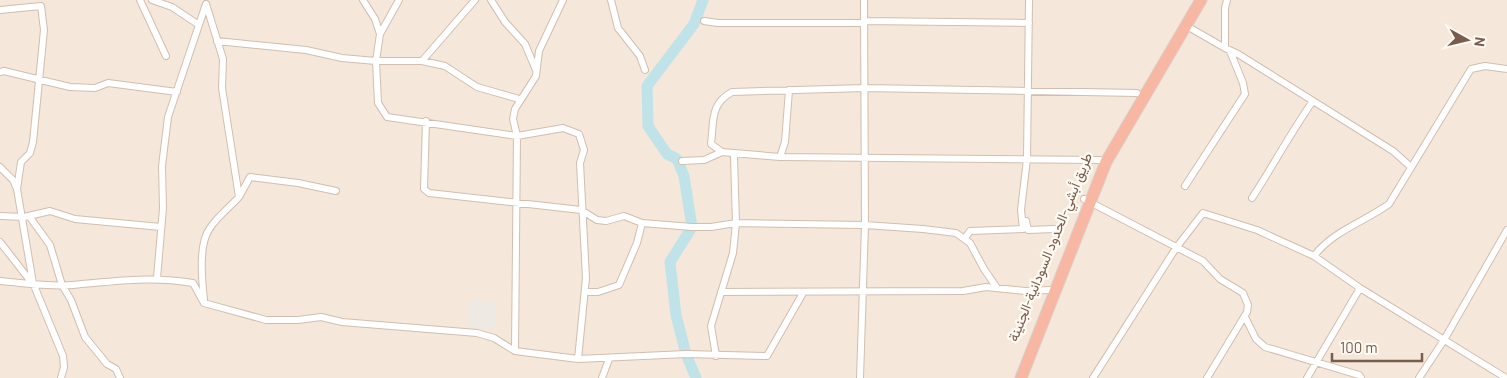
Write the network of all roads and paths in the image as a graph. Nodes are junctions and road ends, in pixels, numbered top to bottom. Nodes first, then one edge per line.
1 (140, 0) edge
2 (152, 0) edge
3 (363, 0) edge
4 (399, 0) edge
5 (475, 0) edge
6 (491, 0) edge
7 (563, 0) edge
8 (612, 0) edge
9 (864, 0) edge
10 (1029, 0) edge
11 (1193, 0) edge
12 (1201, 0) edge
13 (1227, 0) edge
14 (207, 2) edge
15 (36, 3) edge
16 (0, 10) edge
17 (704, 21) dead end
18 (864, 22) junction
19 (1029, 23) junction
20 (199, 25) junction
21 (1185, 25) junction
22 (380, 34) junction
23 (217, 40) junction
24 (1228, 49) junction
25 (166, 56) dead end
26 (376, 61) junction
27 (422, 61) junction
28 (1507, 61) edge
29 (1504, 69) edge
30 (645, 70) dead end
31 (537, 71) junction
32 (0, 72) edge
33 (39, 78) junction
34 (865, 88) junction
35 (789, 90) junction
36 (1028, 91) junction
37 (177, 92) junction
38 (1137, 93) junction
39 (519, 99) junction
40 (1313, 101) junction
41 (426, 122) junction
42 (517, 136) junction
43 (1115, 137) junction
44 (722, 152) junction
45 (865, 156) junction
46 (734, 157) dead end
47 (780, 157) junction
48 (1027, 159) junction
49 (1100, 160) junction
50 (682, 161) dead end
51 (0, 167) edge
52 (1412, 167) junction
53 (1185, 186) dead end
54 (1024, 187) junction
55 (17, 189) junction
56 (336, 191) dead end
57 (239, 197) junction
58 (1252, 198) dead end
59 (1086, 200) junction
60 (516, 202) junction
61 (581, 210) junction
62 (0, 216) edge
63 (26, 216) junction
64 (642, 223) junction
65 (736, 223) junction
66 (865, 226) junction
67 (161, 227) junction
68 (1054, 229) dead end
69 (1507, 230) edge
70 (965, 238) junction
71 (0, 242) edge
72 (1068, 247) junction
73 (1176, 248) junction
74 (1314, 256) junction
75 (157, 278) junction
76 (0, 281) edge
77 (33, 284) junction
78 (62, 285) junction
79 (998, 288) junction
80 (1360, 288) junction
81 (1049, 290) junction
82 (586, 292) junction
83 (721, 292) junction
84 (803, 292) junction
85 (862, 292) junction
86 (204, 303) junction
87 (1245, 317) junction
88 (1444, 340) junction
89 (515, 351) junction
90 (716, 356) junction
91 (609, 358) junction
92 (578, 359) junction
93 (1316, 362) junction
94 (61, 378) edge
95 (120, 378) edge
96 (602, 378) edge
97 (860, 378) edge
98 (1015, 378) edge
99 (1020, 378) edge
100 (1093, 378) edge
101 (1207, 378) edge
102 (1306, 378) edge
103 (1360, 378) edge
104 (1419, 378) edge
105 (1506, 378) edge

1 - 25 street
2 - 20 street
3 - 22 street
4 - 22 street
5 - 27 street
6 - 31 street
7 - 31 street
8 - 30 street
9 - 18 street
10 - 19 street
11 - 38 highway, طريق أبشي-الحدود السودانية-الجنينة
12 - 21 highway
13 - 24 street
14 - 20 street
14 - 23 street
15 - 16 street
15 - 33 street
17 - 18 street
18 - 19 street
18 - 34 street
19 - 36 street
20 - 37 street
21 - 24 street
21 - 43 highway
22 - 26 street
23 - 26 street
23 - 57 street
24 - 40 street
24 - 53 street
26 - 27 street
26 - 41 street
27 - 39 street
28 - 29 street
29 - 52 street
31 - 39 street
32 - 33 street
33 - 37 street
33 - 55 street
34 - 35 street
34 - 36 street
34 - 45 street
35 - 44 street
35 - 47 street
36 - 38 street
36 - 48 street
37 - 67 street
38 - 43 highway, طريق أبشي-الحدود السودانية-الجنينة
39 - 42 street
40 - 52 street
40 - 58 street
41 - 42 street
41 - 60 street
42 - 60 street
42 - 61 street
43 - 49 highway, طريق أبشي-الحدود السودانية-الجنينة
43 - 59 highway
44 - 47 street
44 - 50 street
45 - 47 street
45 - 48 street
45 - 66 street
46 - 65 street
48 - 49 street
48 - 54 street
49 - 59 highway, طريق أبشي-الحدود السودانية-الجنينة
51 - 55 street
52 - 74 street
54 - 68 street
54 - 70 street
55 - 63 street
56 - 57 street
57 - 86 street
59 - 72 highway, طريق أبشي-الحدود السودانية-الجنينة
59 - 73 street
60 - 61 street
60 - 89 street
61 - 64 street
61 - 82 street
62 - 63 street
63 - 67 street
63 - 77 street
63 - 78 street
64 - 65 street
64 - 82 street
65 - 66 street
65 - 83 street
66 - 70 street
66 - 85 street
67 - 75 street
69 - 88 street
70 - 79 street
71 - 77 street
72 - 81 highway, طريق أبشي-الحدود السودانية-الجنينة
72 - 99 highway
73 - 74 street
73 - 87 street
73 - 100 street
74 - 80 street
75 - 78 street
75 - 86 street
76 - 77 street
77 - 78 street
77 - 94 street
78 - 95 street
79 - 81 street
79 - 85 street
80 - 88 street
80 - 93 street
81 - 98 highway, طريق أبشي-الحدود السودانية-الجنينة
82 - 92 street
83 - 84 street
83 - 90 street
84 - 85 street
84 - 90 street
85 - 97 street
86 - 89 street
87 - 93 street
87 - 101 street
88 - 104 street
88 - 105 street
89 - 92 street
90 - 91 street
91 - 92 street
91 - 96 street
93 - 102 street
93 - 103 street

